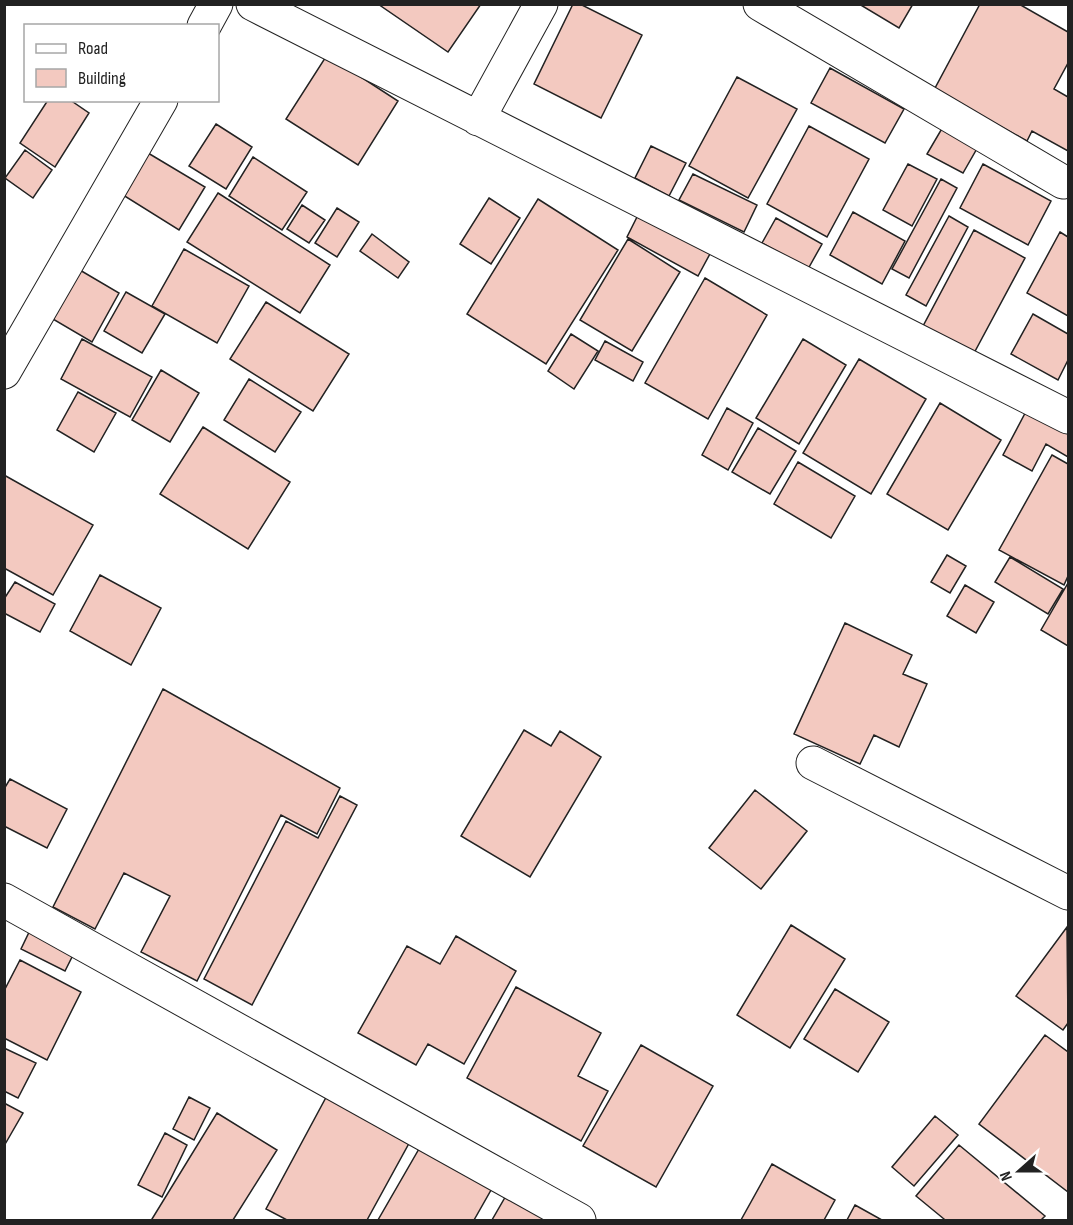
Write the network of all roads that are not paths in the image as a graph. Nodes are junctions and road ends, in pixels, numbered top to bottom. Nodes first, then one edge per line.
1 (216, 4) edge
2 (254, 4) edge
3 (541, 4) edge
4 (760, 4) edge
5 (205, 24) edge
6 (160, 102) edge
7 (478, 119) junction
8 (1064, 182) dead end
9 (4, 372) edge
10 (1068, 417) edge
11 (813, 764) dead end
12 (1068, 893) edge
13 (4, 900) edge
14 (579, 1221) edge

1 - 5 street
2 - 7 street
3 - 7 street
4 - 8 street
6 - 9 street
7 - 10 street
11 - 12 street
13 - 14 street

